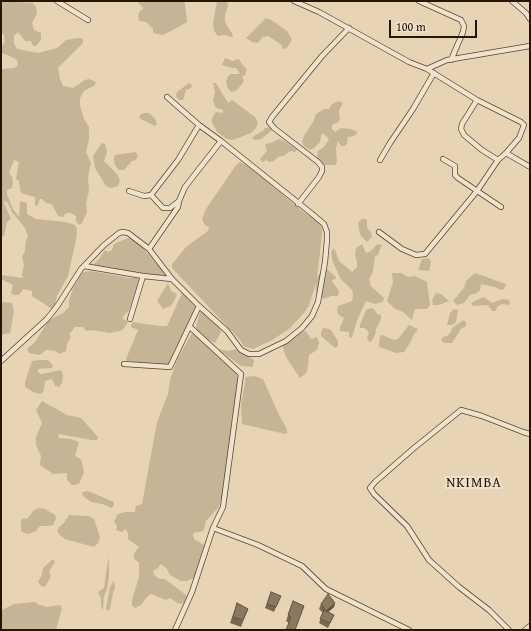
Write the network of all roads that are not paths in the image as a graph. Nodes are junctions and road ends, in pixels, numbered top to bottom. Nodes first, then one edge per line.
1 (57, 1) edge
2 (294, 1) edge
3 (419, 1) edge
4 (512, 1) edge
5 (530, 19) edge
6 (88, 20) dead end
7 (349, 28) junction
8 (530, 46) edge
9 (451, 60) junction
10 (427, 69) junction
11 (434, 73) junction
12 (166, 97) dead end
13 (477, 100) junction
14 (199, 125) junction
15 (221, 141) junction
16 (506, 154) junction
17 (443, 159) dead end
18 (380, 160) dead end
19 (498, 160) junction
20 (530, 167) edge
21 (477, 191) junction
22 (129, 192) dead end
23 (151, 195) junction
24 (179, 201) junction
25 (298, 204) junction
26 (501, 207) dead end
27 (379, 232) dead end
28 (149, 249) junction
29 (84, 266) junction
30 (142, 276) junction
31 (172, 279) junction
32 (199, 306) junction
33 (130, 319) dead end
34 (190, 327) junction
35 (1, 361) edge
36 (124, 364) dead end
37 (530, 434) edge
38 (213, 528) junction
39 (530, 626) edge
40 (175, 630) edge
41 (409, 630) edge
42 (509, 630) edge
43 (525, 630) edge

1 - 6 street
2 - 7 street
3 - 9 street
4 - 5 street
7 - 10 street
7 - 25 street
8 - 9 street
9 - 10 street
10 - 11 street
11 - 13 street
11 - 18 street
12 - 14 street
13 - 16 street
13 - 19 street
14 - 15 street
14 - 23 street
15 - 24 street
15 - 25 street
16 - 19 street
16 - 20 street
17 - 21 street
19 - 21 street
21 - 26 street
21 - 27 street
22 - 23 street
23 - 24 street
24 - 28 street
25 - 32 street
28 - 29 street
28 - 31 street
29 - 30 street
29 - 35 street
30 - 31 street
30 - 33 street
31 - 32 street
32 - 34 street
34 - 36 street
34 - 38 street
37 - 42 street
38 - 40 street
38 - 41 street
39 - 43 street

